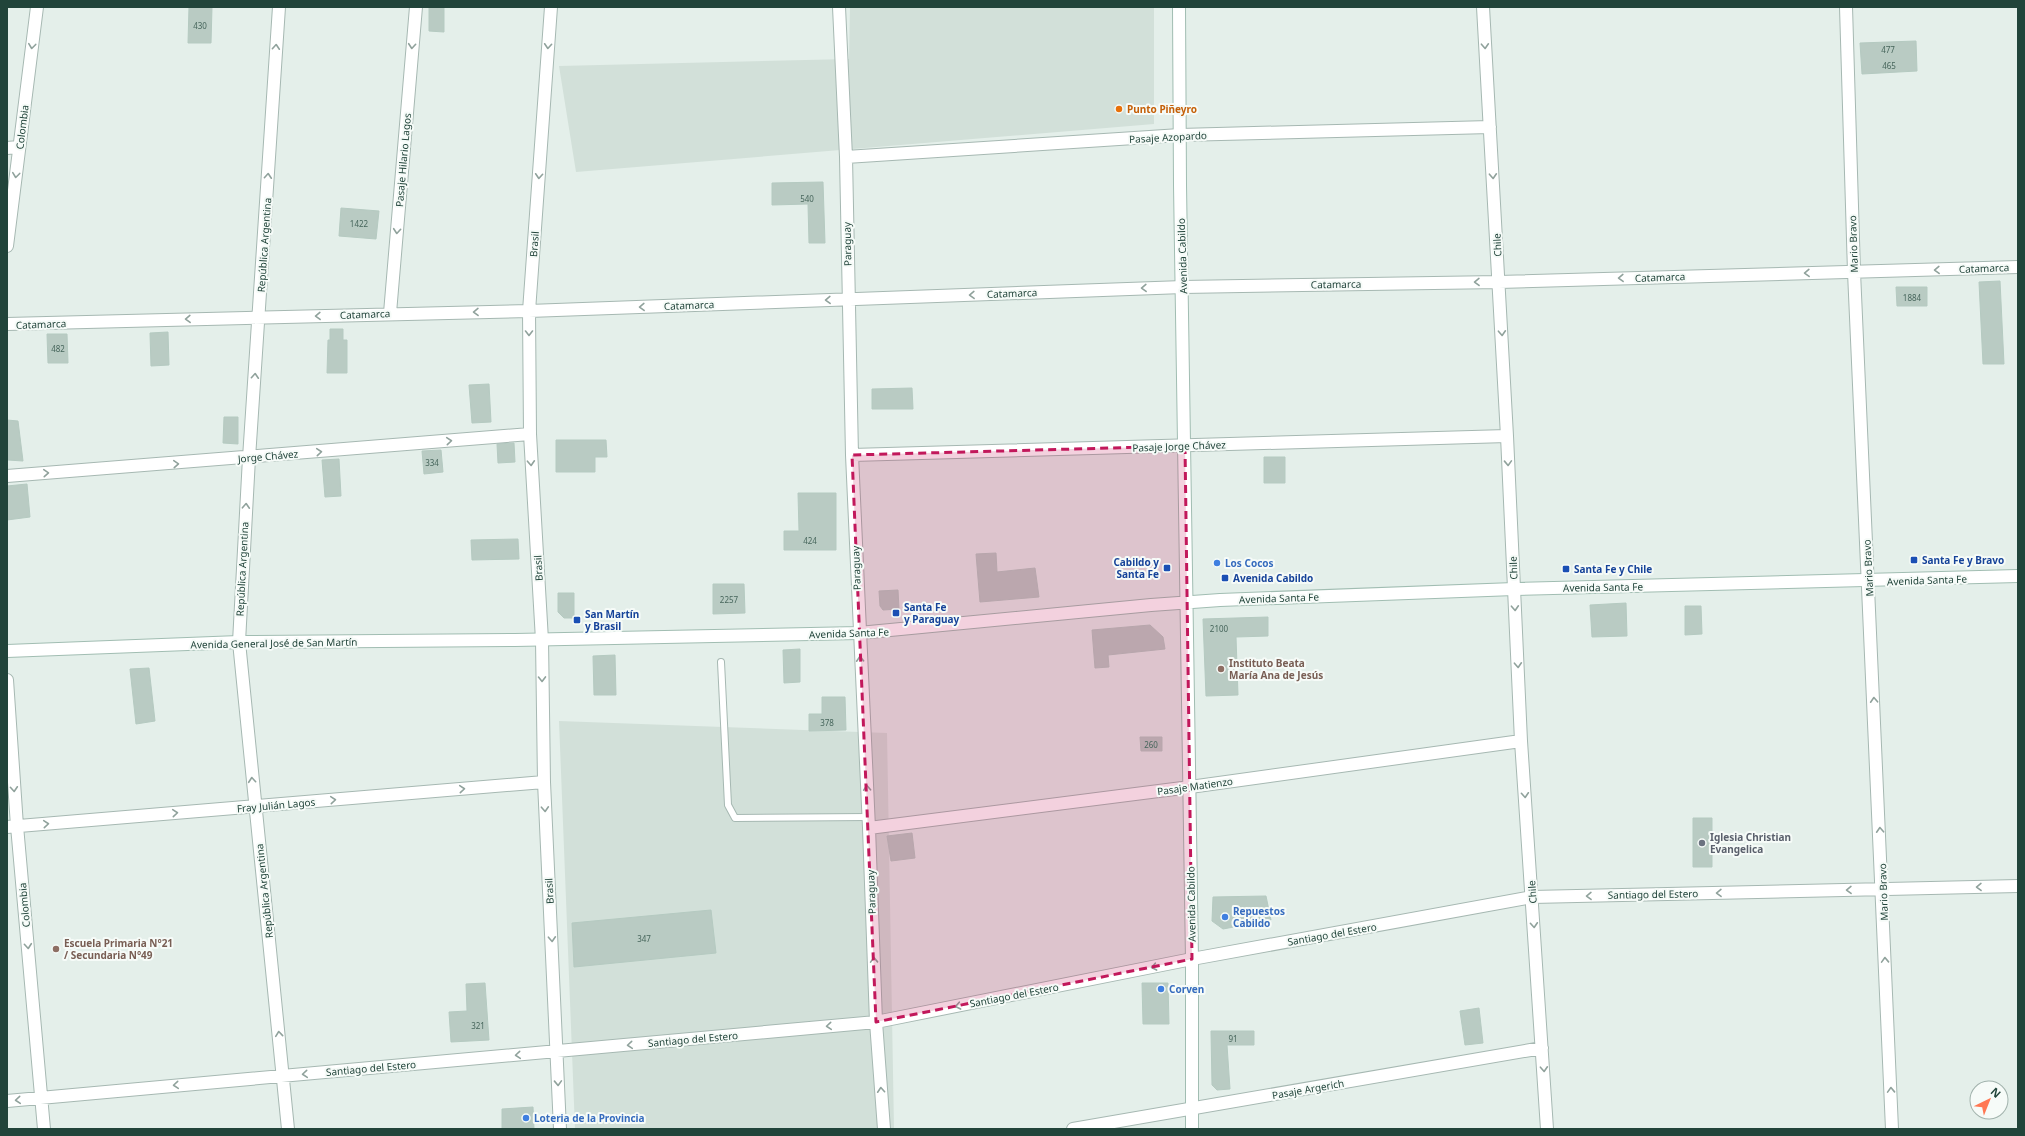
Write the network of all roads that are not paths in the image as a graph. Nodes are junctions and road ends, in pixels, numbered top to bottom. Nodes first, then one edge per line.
1 (37, 7) edge
2 (279, 7) edge
3 (416, 7) edge
4 (551, 7) edge
5 (839, 7) edge
6 (1179, 7) edge
7 (1483, 7) edge
8 (1846, 7) edge
9 (1490, 127) junction
10 (1180, 135) junction
11 (13, 147) edge
12 (846, 157) junction
13 (7, 246) edge
14 (2018, 267) edge
15 (1854, 272) junction
16 (1499, 282) junction
17 (1183, 287) junction
18 (848, 300) junction
19 (529, 311) junction
20 (390, 313) junction
21 (259, 317) junction
22 (7, 324) edge
23 (530, 434) junction
24 (1507, 436) junction
25 (1185, 446) junction
26 (852, 455) junction
27 (249, 458) junction
28 (7, 476) edge
29 (2018, 576) edge
30 (1869, 582) junction
31 (1514, 589) junction
32 (1187, 603) junction
33 (859, 633) junction
34 (542, 640) junction
35 (239, 642) junction
36 (7, 650) edge
37 (721, 662) dead end
38 (7, 680) edge
39 (1521, 741) junction
40 (544, 782) junction
41 (1190, 787) junction
42 (255, 807) junction
43 (869, 822) junction
44 (12, 826) edge
45 (2018, 886) edge
46 (1883, 889) junction
47 (1532, 897) junction
48 (1192, 959) junction
49 (876, 1022) junction
50 (1542, 1048) junction
51 (557, 1051) junction
52 (283, 1076) junction
53 (41, 1098) junction
54 (7, 1101) edge
55 (1191, 1109) junction
56 (44, 1129) edge
57 (288, 1129) edge
58 (560, 1129) edge
59 (884, 1129) edge
60 (1073, 1129) edge
61 (1192, 1129) edge
62 (1547, 1129) edge
63 (1892, 1129) edge

1 -> 11 street, Colombia
21 -> 2 street, República Argentina
3 -> 20 street, Pasaje Hilario Lagos
4 -> 19 street, Brasil
5 - 12 street, Paraguay
6 - 10 street, Avenida Cabildo
7 -> 9 street, Chile
8 - 15 street, Mario Bravo
9 - 10 street, Pasaje Azopardo
9 -> 16 street, Chile
10 - 12 street, Pasaje Azopardo
10 - 17 street, Avenida Cabildo
11 -> 13 street, Colombia
12 - 18 street, Paraguay
14 -> 15 street, Catamarca
15 -> 16 street, Catamarca
15 - 30 street, Mario Bravo
16 -> 17 street, Catamarca
16 -> 24 street, Chile
17 -> 18 street, Catamarca
17 - 25 street, Avenida Cabildo
18 -> 19 street, Catamarca
18 - 26 street, Paraguay
19 -> 20 street, Catamarca
19 -> 23 street, Brasil
20 -> 21 street, Catamarca
21 -> 22 street, Catamarca
27 -> 21 street, República Argentina
27 -> 23 street, Jorge Chávez
23 -> 34 street, Brasil
24 - 25 street, Pasaje Jorge Chávez
24 -> 31 street, Chile
25 - 26 street, Pasaje Jorge Chávez
25 - 32 street, Avenida Cabildo
26 - 33 street, Paraguay
28 -> 27 street, Jorge Chávez
35 -> 27 street, República Argentina
29 - 30 street, Avenida Santa Fe
30 - 31 street, Avenida Santa Fe
46 -> 30 street, Mario Bravo
31 - 32 street, Avenida Santa Fe
31 -> 39 street, Chile
32 - 33 street, Avenida Santa Fe
32 - 41 street, Avenida Cabildo
33 - 34 street, Avenida Santa Fe
43 -> 33 street, Paraguay
34 - 35 street, Avenida General José de San Martín
34 -> 40 street, Brasil
35 - 36 street, Avenida General José de San Martín
42 -> 35 street, República Argentina
37 - 43 lane
38 -> 44 street, Colombia
39 - 41 street, Pasaje Matienzo
39 -> 47 street, Chile
42 -> 40 street, Fray Julián Lagos
40 -> 51 street, Brasil
41 - 43 street, Pasaje Matienzo
41 - 48 street, Avenida Cabildo
44 -> 42 street, Fray Julián Lagos
52 -> 42 street, República Argentina
49 -> 43 street, Paraguay
44 -> 53 street, Colombia
45 -> 46 street, Santiago del Estero
46 -> 47 street, Santiago del Estero
63 -> 46 street, Mario Bravo
47 - 48 street, Santiago del Estero
47 -> 50 street, Chile
48 -> 49 street, Santiago del Estero
48 - 55 street, Avenida Cabildo
49 -> 51 street, Santiago del Estero
59 -> 49 street, Paraguay
50 - 55 street, Pasaje Argerich
50 -> 62 street, Chile
51 -> 52 street, Santiago del Estero
51 -> 58 street, Brasil
52 -> 53 street, Santiago del Estero
52 - 57 street, República Argentina
53 -> 54 street, Santiago del Estero
53 - 56 street, Colombia
55 - 60 street, Pasaje Argerich
55 - 61 street, Avenida Cabildo

